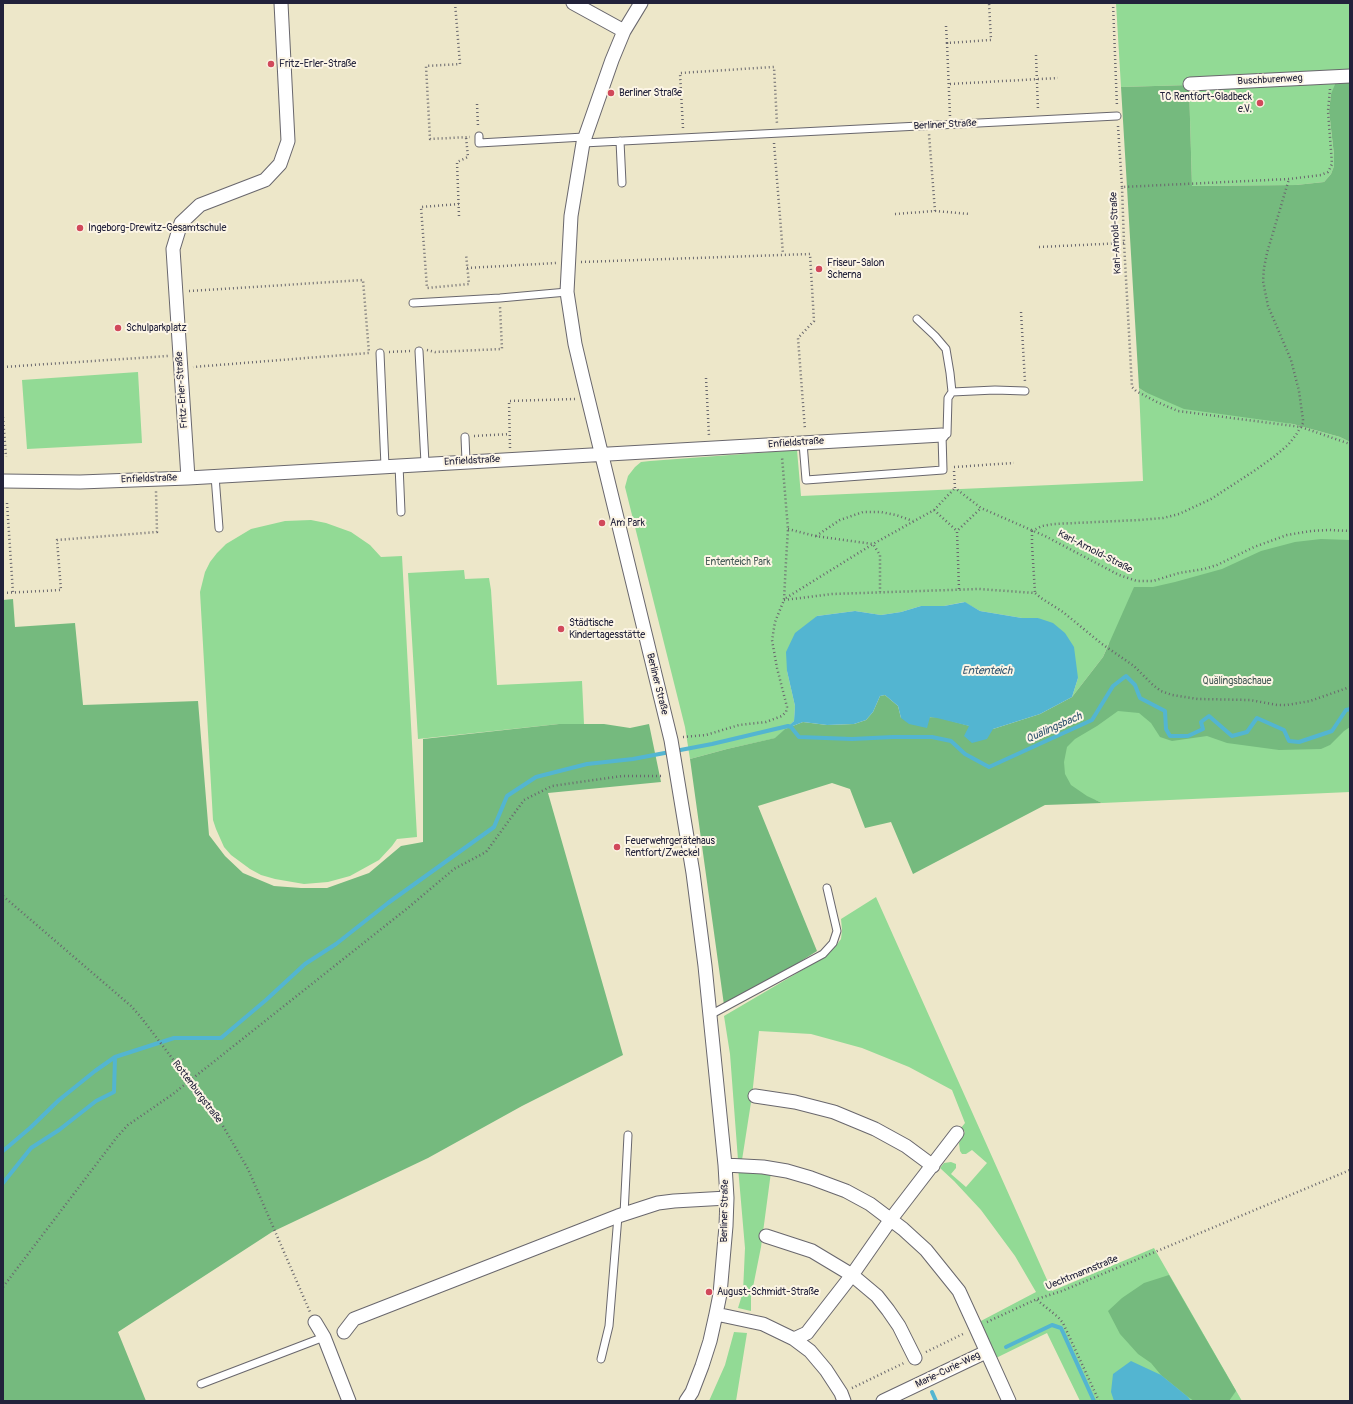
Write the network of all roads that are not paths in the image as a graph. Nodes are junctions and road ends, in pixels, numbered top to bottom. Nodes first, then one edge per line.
1 (281, 3) edge
2 (573, 3) edge
3 (641, 3) edge
4 (624, 31) junction
5 (1344, 76) edge
6 (1190, 84) dead end
7 (1117, 116) road end
8 (479, 136) road end
9 (583, 140) junction
10 (620, 141) junction
11 (622, 183) dead end
12 (568, 292) junction
13 (412, 303) dead end
14 (917, 319) dead end
15 (419, 351) road end
16 (380, 353) road end
17 (1025, 391) road end
18 (952, 392) junction
19 (942, 435) junction
20 (465, 437) road end
21 (804, 443) junction
22 (600, 454) junction
23 (466, 461) junction
24 (425, 463) junction
25 (399, 465) junction
26 (385, 466) junction
27 (215, 476) junction
28 (188, 478) junction
29 (3, 481) edge
30 (401, 512) dead end
31 (219, 528) dead end
32 (827, 888) dead end
33 (710, 1015) junction
34 (754, 1096) dead end
35 (957, 1133) dead end
36 (628, 1135) dead end
37 (725, 1165) junction
38 (933, 1166) junction
39 (727, 1198) junction
40 (621, 1215) junction
41 (891, 1219) junction
42 (766, 1236) dead end
43 (852, 1275) junction
44 (716, 1314) junction
45 (315, 1322) road end
46 (344, 1332) dead end
47 (324, 1337) junction
48 (794, 1339) junction
49 (986, 1352) junction
50 (601, 1358) dead end
51 (915, 1358) road end
52 (200, 1384) dead end
53 (842, 1397) edge
54 (349, 1401) edge
55 (686, 1401) edge
56 (882, 1401) edge
57 (1009, 1401) edge

1 - 28 street, Fritz-Erler-Straße
2 - 4 street
3 - 4 street, Berliner Straße
4 - 9 street, Berliner Straße
5 - 6 street, Buschburenweg
7 - 10 lane, Berliner Straße
8 - 9 lane
9 - 10 lane, Berliner Straße
9 - 12 street, Berliner Straße
10 - 11 lane
12 - 13 lane
12 - 22 street, Berliner Straße
14 - 18 lane
15 - 24 lane
16 - 26 lane
17 - 18 lane
18 - 19 lane
19 - 21 street, Enfieldstraße
19 - 21 lane
20 - 23 lane
21 - 22 street, Enfieldstraße
22 - 23 street, Enfieldstraße
22 - 33 street, Berliner Straße
23 - 24 street, Enfieldstraße
24 - 25 street, Enfieldstraße
25 - 26 street, Enfieldstraße
25 - 30 lane
26 - 27 street, Enfieldstraße
27 - 28 street, Enfieldstraße
27 - 31 lane
28 - 29 street, Enfieldstraße
32 - 33 lane
33 - 37 street, Berliner Straße
34 - 38 street
35 - 38 street
36 - 40 lane
37 - 39 street, Berliner Straße
37 - 41 street
38 - 41 street
39 - 40 street
39 - 44 street, Berliner Straße
40 - 46 street
40 - 50 lane
41 - 43 street
41 - 49 street
42 - 43 street
43 - 48 street
43 - 51 street
44 - 48 street
44 - 55 street, Berliner Straße
45 - 47 street
47 - 52 lane
47 - 54 street
48 - 53 street
49 - 56 street, Marie-Curie-Weg
49 - 57 street, Marie-Curie-Weg

